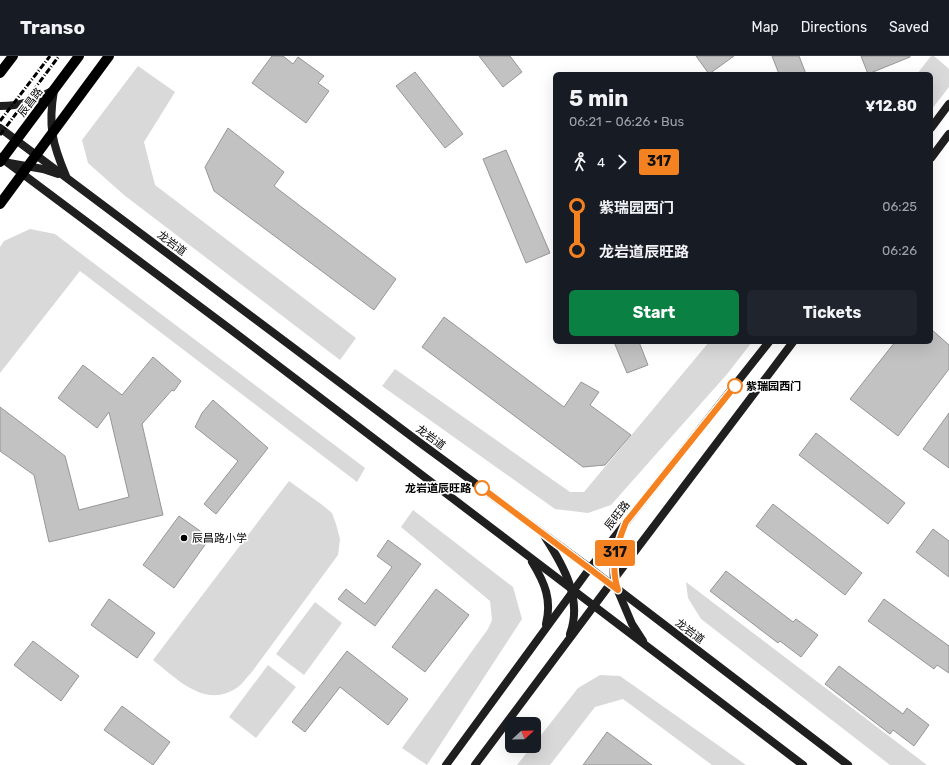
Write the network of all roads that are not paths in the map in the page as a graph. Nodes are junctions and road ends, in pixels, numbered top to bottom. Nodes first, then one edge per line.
1 (13, 56) edge
2 (79, 56) edge
3 (109, 56) edge
4 (0, 73) edge
5 (54, 90) junction
6 (949, 104) edge
7 (0, 106) edge
8 (933, 125) edge
9 (0, 128) edge
10 (52, 134) junction
11 (949, 134) edge
12 (16, 141) junction
13 (36, 155) junction
14 (933, 155) edge
15 (2, 161) edge
16 (25, 170) junction
17 (68, 178) junction
18 (0, 204) edge
19 (767, 344) edge
20 (791, 344) edge
21 (626, 522) junction
22 (542, 533) junction
23 (529, 557) junction
24 (590, 568) junction
25 (612, 581) junction
26 (572, 590) junction
27 (618, 590) junction
28 (594, 606) junction
29 (545, 629) junction
30 (568, 641) junction
31 (649, 648) junction
32 (446, 765) edge
33 (475, 765) edge
34 (803, 765) edge
35 (848, 765) edge

1 - 4 main road
2 - 5 main road, 辰昌路
3 - 10 main road
5 - 7 main road
5 - 10 main road
5 - 12 main road, 辰昌路
6 - 8 main road
9 - 12 main road, 龙岩道
10 - 13 main road
10 - 17 main road
11 - 14 main road
12 - 13 main road, 龙岩道
12 - 15 main road, 辰昌路
13 - 16 main road
13 - 17 main road, 龙岩道
15 - 16 main road
16 - 17 main road
16 - 18 main road
16 - 23 main road
17 - 22 main road, 龙岩道
19 - 21 main road, 辰旺路
20 - 25 main road
21 - 24 main road, 辰旺路
21 - 25 main road
22 - 24 main road, 龙岩道
22 - 26 main road
23 - 26 main road
23 - 29 main road
24 - 25 main road, 龙岩道
24 - 26 main road, 辰旺路
25 - 27 main road, 龙岩道
25 - 28 main road
26 - 28 main road
26 - 29 main road, 辰旺路
26 - 30 main road
27 - 31 main road
27 - 35 main road, 龙岩道
28 - 30 main road
28 - 31 main road
29 - 32 main road, 辰旺路
30 - 33 main road
31 - 34 main road

